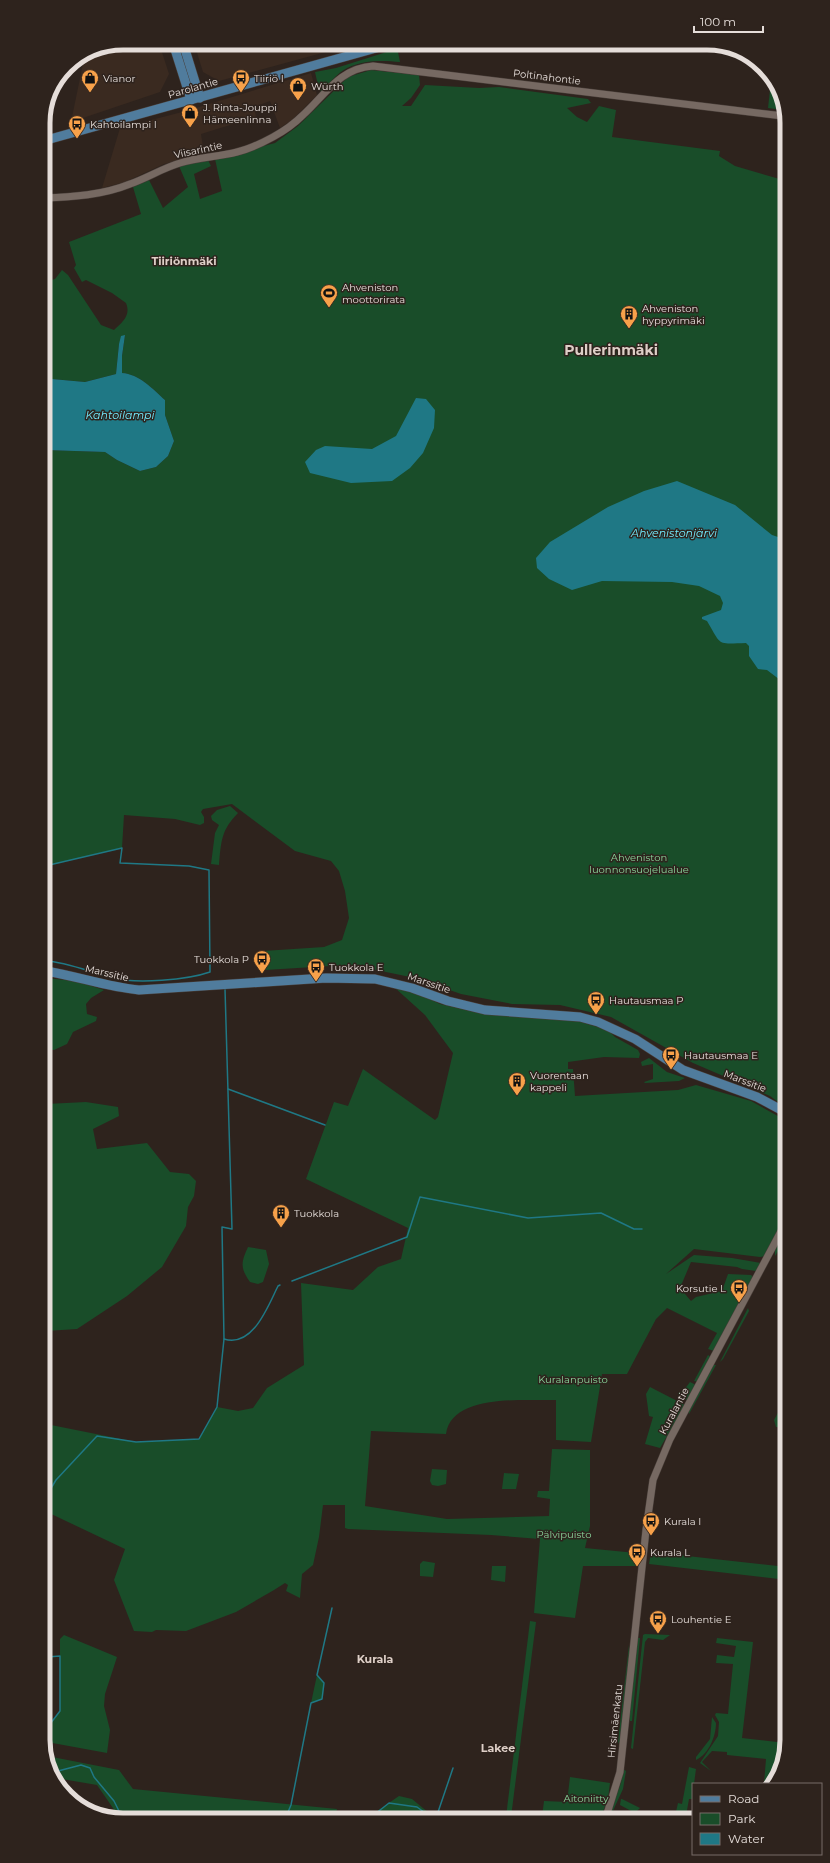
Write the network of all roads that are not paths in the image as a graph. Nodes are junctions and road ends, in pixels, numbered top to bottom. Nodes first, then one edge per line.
1 (176, 50) edge
2 (184, 50) edge
3 (369, 50) edge
4 (320, 98) joint
5 (195, 99) junction
6 (780, 116) edge
7 (50, 139) edge
8 (50, 198) edge
9 (50, 972) edge
10 (780, 1109) edge
11 (780, 1233) edge
12 (635, 1626) joint
13 (607, 1813) edge

1 - 5 main road
2 - 5 main road
3 - 5 main road, Parolantie
4 - 6 street, Poltinahontie
4 - 8 street, Viisarintie
5 - 7 main road, Parolantie
9 - 10 main road, Marssitie
11 - 12 street, Kuralantie
12 - 13 street, Hirsimäenkatu

